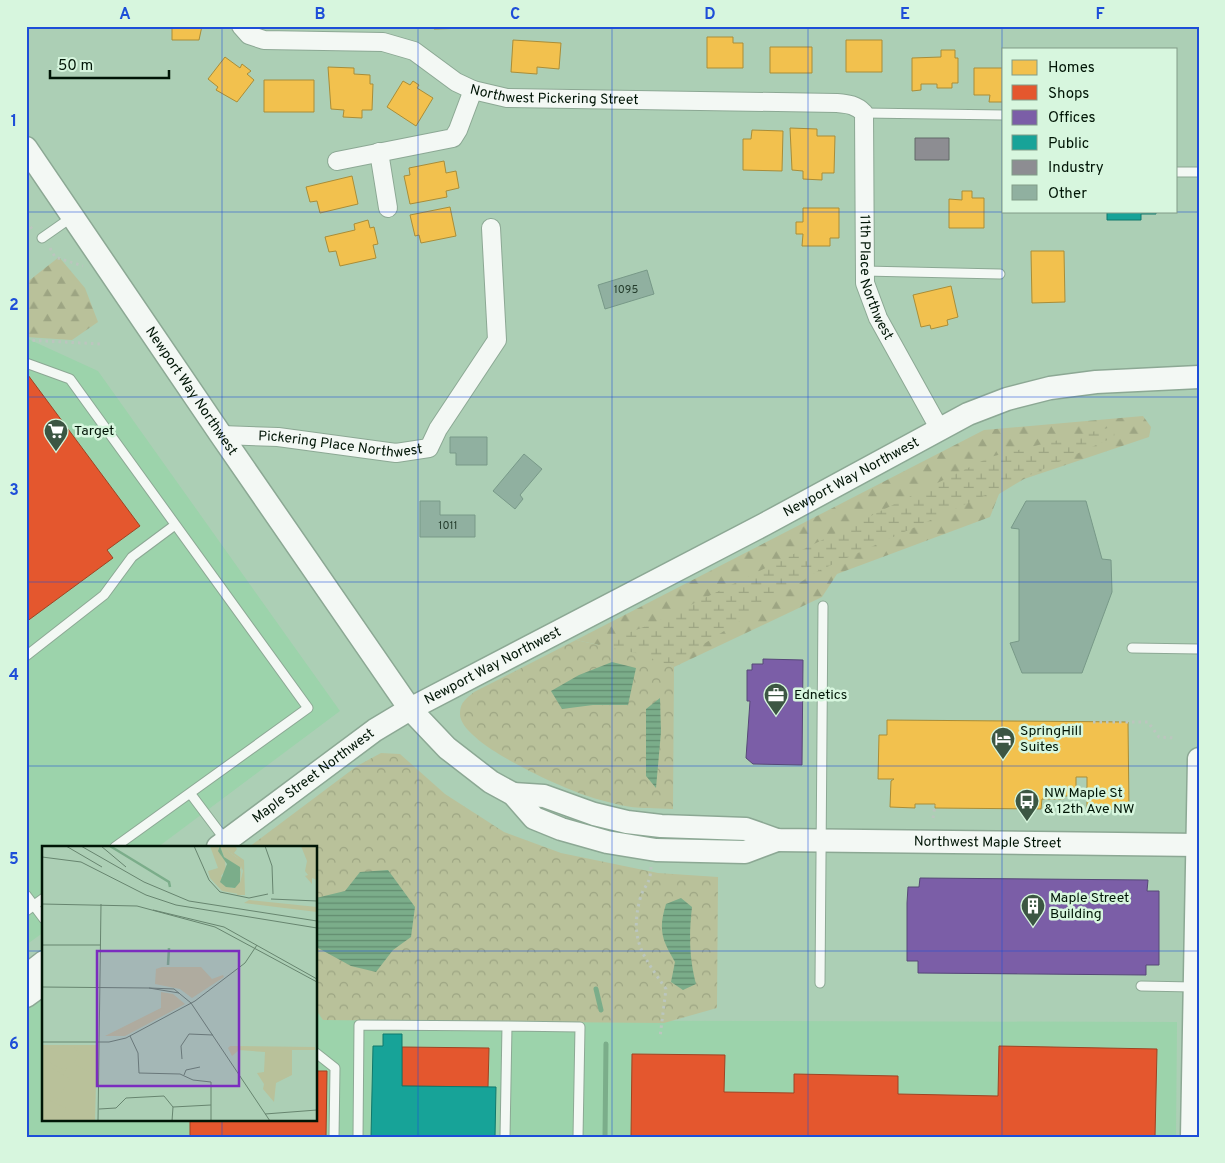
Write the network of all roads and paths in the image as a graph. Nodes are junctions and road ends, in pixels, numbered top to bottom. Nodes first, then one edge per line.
1 (241, 26) edge
2 (473, 90) junction
3 (864, 113) junction
4 (1002, 115) edge
5 (26, 148) edge
6 (379, 152) junction
7 (337, 161) dead end
8 (1178, 172) edge
9 (1199, 172) edge
10 (388, 208) dead end
11 (72, 217) junction
12 (26, 222) edge
13 (491, 228) dead end
14 (39, 234) joint
15 (50, 248) dead end
16 (86, 268) dead end
17 (864, 271) junction
18 (1000, 274) dead end
19 (26, 340) edge
20 (101, 344) dead end
21 (26, 363) edge
22 (1199, 377) edge
23 (939, 428) junction
24 (220, 435) junction
25 (176, 525) junction
26 (823, 606) dead end
27 (1132, 648) dead end
28 (1199, 649) edge
29 (26, 656) edge
30 (410, 709) junction
31 (1093, 722) dead end
32 (1176, 738) dead end
33 (1199, 758) edge
34 (190, 793) junction
35 (935, 805) dead end
36 (933, 818) dead end
37 (822, 840) junction
38 (222, 844) edge
39 (1198, 845) edge
40 (116, 846) edge
41 (651, 866) dead end
42 (26, 895) edge
43 (42, 899) edge
44 (30, 908) edge
45 (42, 917) edge
46 (42, 964) edge
47 (26, 976) edge
48 (820, 983) dead end
49 (42, 984) edge
50 (1141, 986) dead end
51 (1194, 987) junction
52 (26, 996) edge
53 (507, 1026) junction
54 (1196, 1034) edge
55 (660, 1037) dead end
56 (318, 1055) edge
57 (334, 1137) edge
58 (358, 1137) edge
59 (505, 1137) edge
60 (578, 1137) edge
61 (1192, 1137) edge

1 - 2 street, Northwest Pickering Street
2 - 3 street, Northwest Pickering Street
2 - 6 street
3 - 4 lane
3 - 17 street, 11th Place Northwest
5 - 11 street, Newport Way Northwest
6 - 7 street
6 - 10 street
8 - 9 lane
11 - 14 lane
11 - 24 street, Newport Way Northwest
12 - 14 path
13 - 24 street, Pickering Place Northwest
15 - 16 path
17 - 18 lane
17 - 23 street, 11th Place Northwest
19 - 20 path
21 - 25 lane
22 - 23 street, Newport Way Northwest
23 - 30 street, Newport Way Northwest
24 - 30 street, Newport Way Northwest
25 - 29 lane
25 - 34 lane
26 - 37 lane
27 - 28 lane
30 - 37 street, Northwest Maple Street
30 - 38 street, Maple Street Northwest
31 - 32 path
33 - 39 street
34 - 38 lane
34 - 40 lane
35 - 36 path
37 - 39 street, Northwest Maple Street
37 - 48 lane
39 - 51 street
41 - 55 path
42 - 44 lane
43 - 44 lane
44 - 45 lane
46 - 47 street
49 - 52 street
50 - 51 lane
51 - 54 street
53 - 58 lane
53 - 59 lane
53 - 60 lane
54 - 61 street
56 - 57 lane

